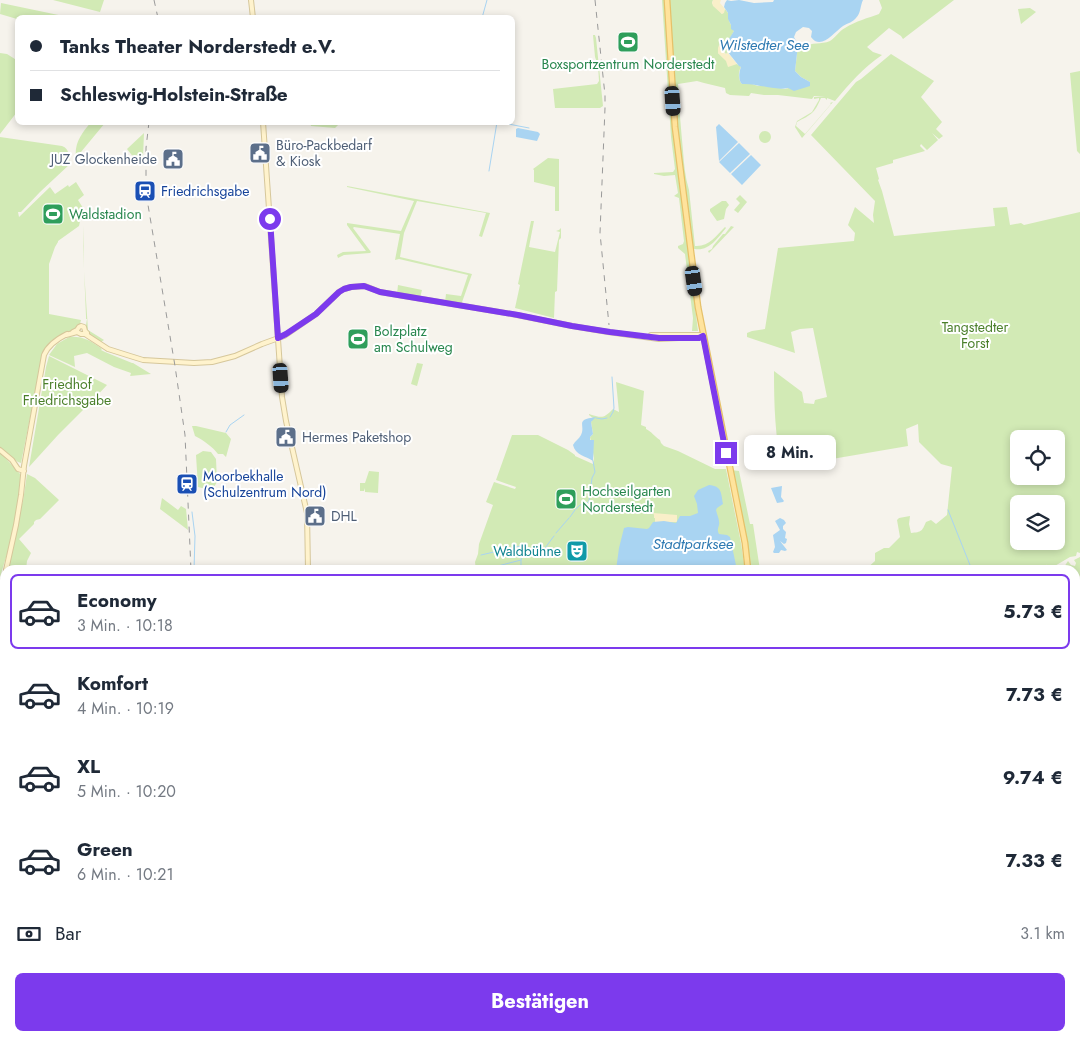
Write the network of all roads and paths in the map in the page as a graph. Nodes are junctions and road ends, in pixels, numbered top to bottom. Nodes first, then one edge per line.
1 (251, 0) edge
2 (667, 0) edge
3 (252, 15) edge
4 (263, 125) edge
5 (78, 331) junction
6 (84, 332) junction
7 (703, 336) junction
8 (278, 338) junction
9 (0, 450) edge
10 (24, 471) junction
11 (7, 565) edge
12 (308, 565) edge
13 (747, 565) edge

1 - 3 main road
2 - 7 main road
4 - 8 main road
5 - 6 main road
5 - 6 main road
5 - 10 main road
6 - 8 main road
7 - 8 main road
7 - 13 main road
8 - 12 main road
9 - 10 main road
10 - 11 main road

